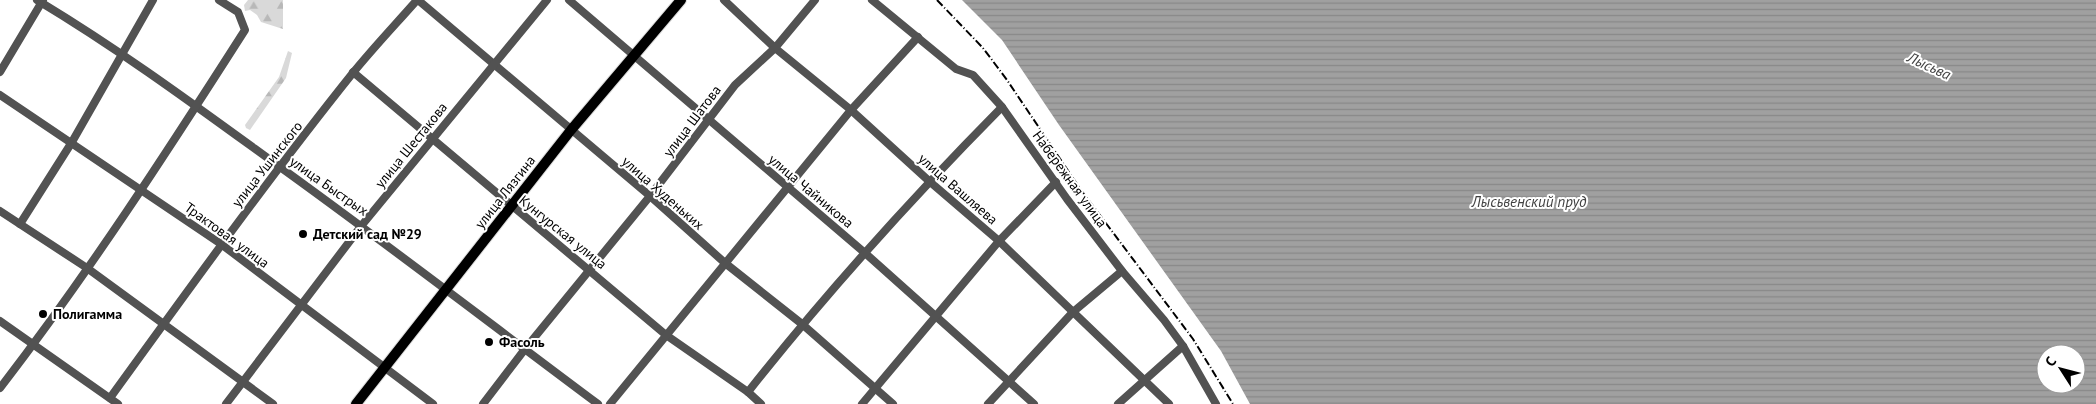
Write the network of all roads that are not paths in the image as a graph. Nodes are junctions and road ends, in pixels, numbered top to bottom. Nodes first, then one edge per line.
1 (153, 0) edge
2 (219, 0) edge
3 (417, 0) edge
4 (547, 0) edge
5 (569, 0) edge
6 (681, 0) edge
7 (724, 0) edge
8 (815, 0) edge
9 (872, 0) edge
10 (40, 1) edge
11 (918, 37) junction
12 (775, 48) junction
13 (123, 54) junction
14 (634, 56) junction
15 (493, 64) junction
16 (0, 72) edge
17 (353, 72) junction
18 (0, 95) edge
19 (197, 105) junction
20 (1002, 107) junction
21 (851, 110) junction
22 (709, 120) junction
23 (572, 130) junction
24 (432, 137) junction
25 (72, 142) junction
26 (280, 166) junction
27 (928, 181) junction
28 (1056, 182) junction
29 (141, 189) junction
30 (788, 189) junction
31 (650, 196) junction
32 (511, 206) junction
33 (0, 211) edge
34 (20, 224) junction
35 (362, 225) junction
36 (999, 241) junction
37 (221, 244) junction
38 (864, 253) junction
39 (725, 263) junction
40 (87, 268) junction
41 (590, 270) junction
42 (1122, 271) junction
43 (446, 288) junction
44 (300, 306) junction
45 (1073, 312) junction
46 (936, 316) junction
47 (0, 321) edge
48 (163, 324) junction
49 (802, 324) junction
50 (666, 335) junction
51 (33, 345) junction
52 (1183, 346) junction
53 (525, 349) junction
54 (384, 366) junction
55 (1144, 380) junction
56 (243, 381) junction
57 (1008, 381) junction
58 (0, 388) edge
59 (876, 388) junction
60 (748, 392) junction
61 (110, 398) junction
62 (118, 404) edge
63 (226, 404) edge
64 (274, 404) edge
65 (356, 404) edge
66 (433, 404) edge
67 (483, 404) edge
68 (598, 404) edge
69 (610, 404) edge
70 (760, 404) edge
71 (862, 404) edge
72 (893, 404) edge
73 (988, 404) edge
74 (1034, 404) edge
75 (1118, 404) edge
76 (1169, 404) edge
77 (1216, 404) edge

1 - 13 street
2 - 19 street
3 - 15 street, улица Худеньких
3 - 17 street, улица Ушинского
4 - 15 street, улица Шестакова
5 - 14 street, улица Чайникова
6 - 14 main road, улица Лязгина
7 - 12 street, улица Вашляева
8 - 12 street, улица Шатова
9 - 11 street, Набережная улица
10 - 13 street, улица Быстрых
10 - 16 street
11 - 20 street, Набережная улица
11 - 21 street
12 - 21 street, улица Вашляева
12 - 22 street, улица Шатова
13 - 19 street, улица Быстрых
13 - 25 street
14 - 22 street, улица Чайникова
14 - 23 main road, улица Лязгина
15 - 23 street, улица Худеньких
15 - 24 street, улица Шестакова
17 - 24 street, Кунгурская улица
17 - 26 street, улица Ушинского
18 - 25 street, Трактовая улица
19 - 26 street, улица Быстрых
19 - 29 street
20 - 27 street
20 - 28 street, Набережная улица
21 - 27 street, улица Вашляева
21 - 30 street
22 - 30 street, улица Чайникова
22 - 31 street, улица Шатова
23 - 31 street, улица Худеньких
23 - 32 main road, улица Лязгина
24 - 32 street, Кунгурская улица
24 - 35 street, улица Шестакова
25 - 29 street, Трактовая улица
25 - 34 street
26 - 35 street, улица Быстрых
26 - 37 street, улица Ушинского
27 - 36 street, улица Вашляева
27 - 38 street
28 - 36 street
28 - 42 street, Набережная улица
29 - 37 street, Трактовая улица
29 - 40 street
30 - 38 street, улица Чайникова
30 - 39 street
31 - 39 street, улица Худеньких
31 - 41 street, улица Шатова
32 - 41 street, Кунгурская улица
32 - 43 main road, улица Лязгина
33 - 34 street
34 - 40 street
35 - 43 street, улица Быстрых
35 - 44 street, улица Шестакова
36 - 45 street, улица Вашляева
36 - 46 street
37 - 44 street, Трактовая улица
37 - 48 street, улица Ушинского
38 - 46 street, улица Чайникова
38 - 49 street
39 - 49 street, улица Худеньких
39 - 50 street
40 - 48 street
40 - 51 street
41 - 50 street, Кунгурская улица
41 - 53 street, улица Шатова
42 - 45 street
42 - 52 street, Набережная улица
43 - 53 street, улица Быстрых
43 - 54 main road, улица Лязгина
44 - 54 street, Трактовая улица
44 - 56 street, улица Шестакова
45 - 55 street, улица Вашляева
45 - 57 street
46 - 57 street, улица Чайникова
46 - 59 street
47 - 51 street
48 - 56 street
48 - 61 street, улица Ушинского
49 - 59 street, улица Худеньких
49 - 60 street
50 - 60 street, Кунгурская улица
50 - 69 street
51 - 58 street
51 - 61 street
52 - 55 street
52 - 77 street, Набережная улица
53 - 67 street, улица Шатова
53 - 68 street, улица Быстрых
54 - 65 main road, улица Лязгина
54 - 66 street, Трактовая улица
55 - 75 street
55 - 76 street, улица Вашляева
56 - 63 street, улица Шестакова
56 - 64 street
57 - 73 street
57 - 74 street, улица Чайникова
59 - 71 street
59 - 72 street, улица Худеньких
60 - 70 street, Кунгурская улица
61 - 62 street

